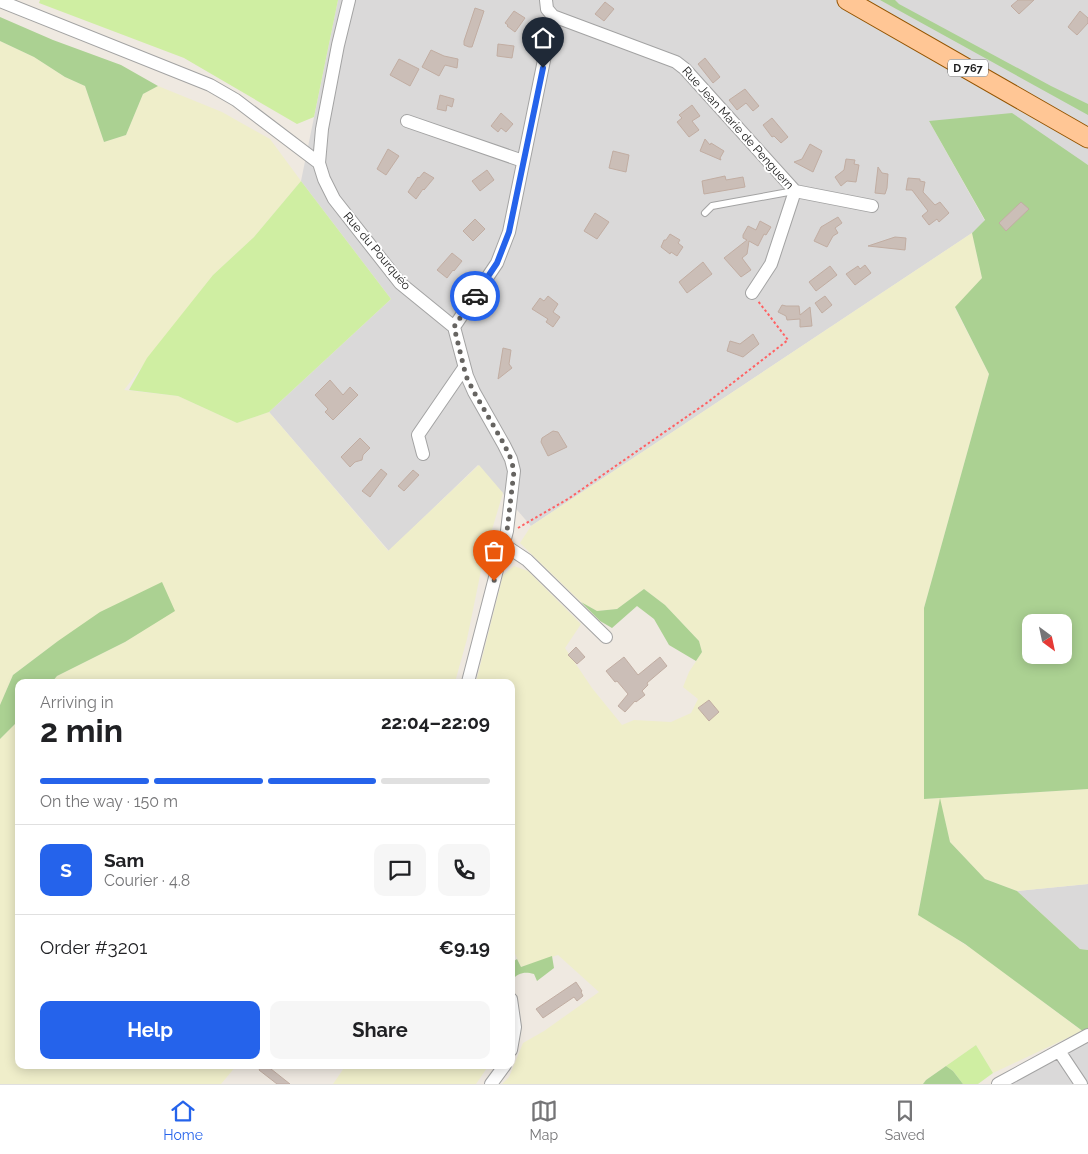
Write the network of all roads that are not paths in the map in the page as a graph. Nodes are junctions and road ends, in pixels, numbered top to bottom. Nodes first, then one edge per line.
1 (348, 0) edge
2 (546, 0) edge
3 (847, 0) edge
4 (0, 1) edge
5 (553, 16) junction
6 (407, 121) dead end
7 (1088, 138) edge
8 (523, 161) junction
9 (319, 163) junction
10 (795, 191) junction
11 (872, 206) dead end
12 (705, 214) dead end
13 (752, 293) road end
14 (454, 327) junction
15 (464, 368) junction
16 (423, 454) dead end
17 (504, 540) junction
18 (606, 638) dead end
19 (469, 679) edge
20 (1088, 1035) edge
21 (1059, 1051) junction
22 (502, 1069) edge
23 (490, 1084) edge
24 (998, 1084) edge
25 (1081, 1084) edge

1 - 9 street, Rue du Pourquéo
2 - 5 street
3 - 7 main road, D 767
4 - 9 street
5 - 8 street
5 - 10 street, Rue Jean Marie de Penguern
6 - 8 street
8 - 14 street
9 - 14 street, Rue du Pourquéo
10 - 11 street, Rue Jean Marie de Penguern
10 - 12 lane
10 - 13 street
14 - 15 street
15 - 16 street
15 - 17 street
17 - 18 street
17 - 19 street
20 - 21 street
21 - 24 street
21 - 25 street
22 - 23 street

